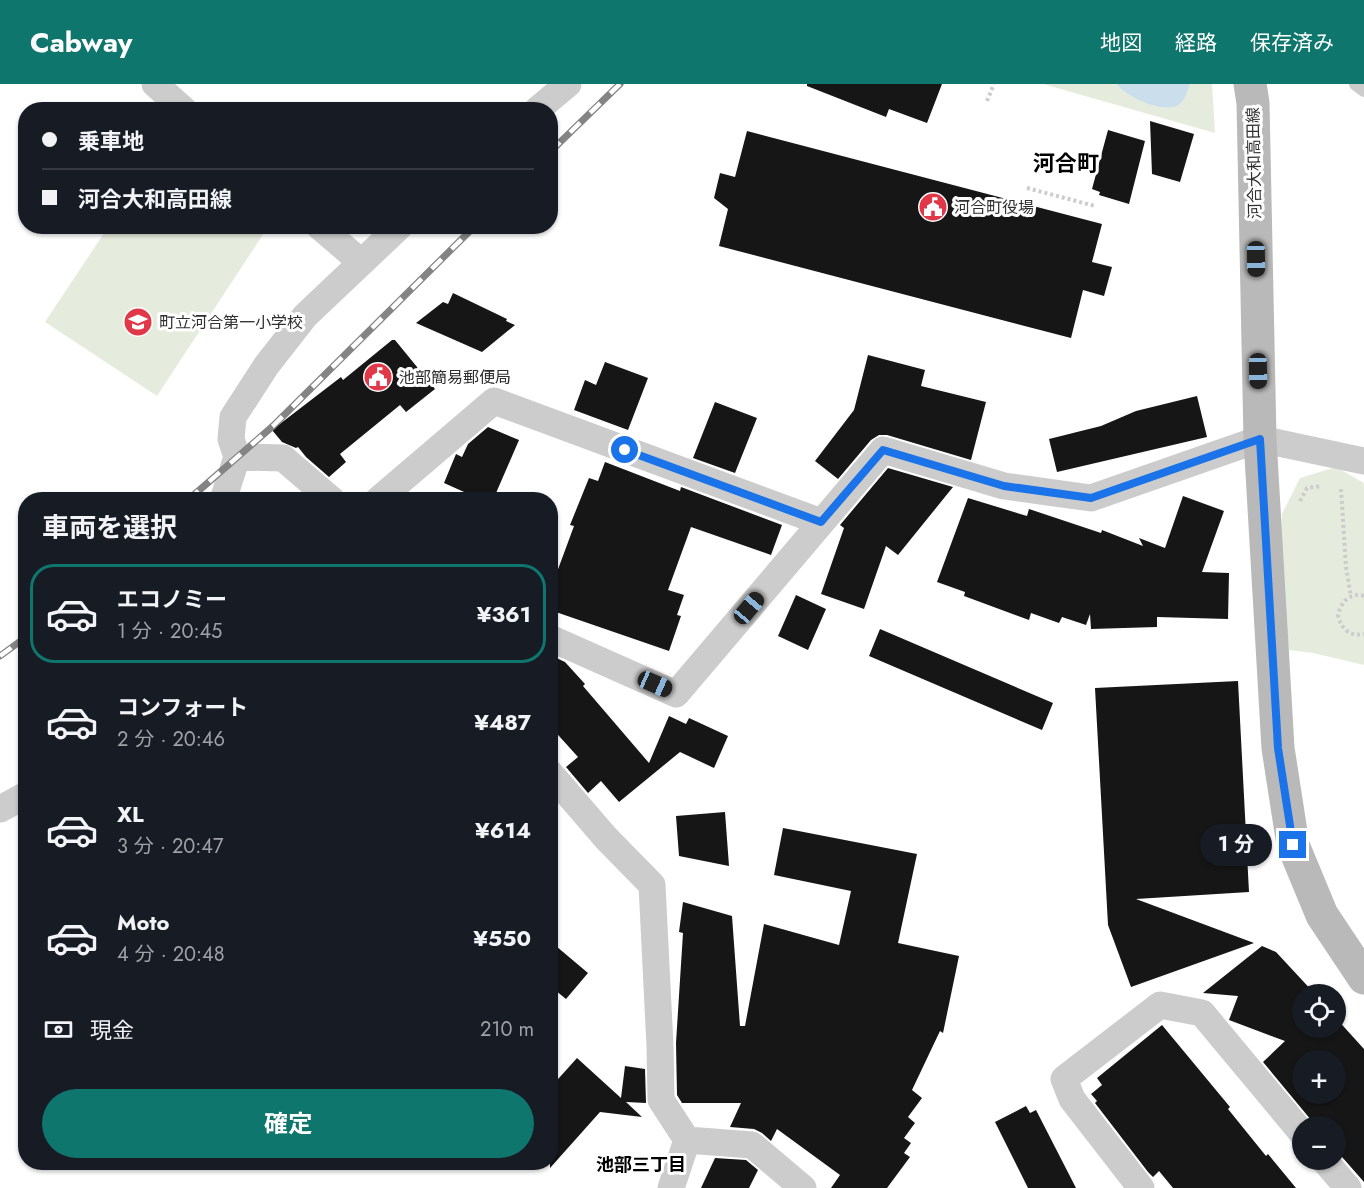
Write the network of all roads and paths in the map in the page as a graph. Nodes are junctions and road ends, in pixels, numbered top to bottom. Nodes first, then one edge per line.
1 (155, 84) edge
2 (567, 84) edge
3 (994, 84) edge
4 (1250, 84) edge
5 (1356, 84) edge
6 (1364, 90) edge
7 (987, 101) dead end
8 (175, 102) edge
9 (546, 102) edge
10 (1027, 188) dead end
11 (1095, 206) dead end
12 (328, 234) edge
13 (391, 234) edge
14 (361, 262) junction
15 (1260, 439) junction
16 (237, 457) junction
17 (1364, 461) edge
18 (1341, 484) dead end
19 (1330, 485) dead end
20 (226, 492) edge
21 (323, 492) edge
22 (387, 492) edge
23 (1297, 506) dead end
24 (821, 522) junction
25 (1351, 596) junction
26 (1364, 596) edge
27 (1364, 634) edge
28 (558, 642) edge
29 (558, 782) edge
30 (18, 800) edge
31 (0, 810) edge
32 (1364, 978) edge
33 (1292, 1121) edge
34 (687, 1140) junction
35 (1333, 1170) edge
36 (671, 1188) edge
37 (802, 1188) edge
38 (1141, 1188) edge
39 (1348, 1188) edge

1 - 8 street
2 - 9 street
3 - 7 path
4 - 15 main road, 河合大和高田線
5 - 6 lane
10 - 11 path
12 - 14 street
13 - 14 street
14 - 16 street
15 - 17 street
15 - 24 street
15 - 32 main road, 河合大和高田線
16 - 20 street
16 - 21 street
18 - 25 path
19 - 23 path
22 - 24 street
24 - 28 street
25 - 26 path
25 - 27 path
29 - 34 street
30 - 31 street
33 - 38 street
34 - 36 street
34 - 37 street
35 - 39 street

